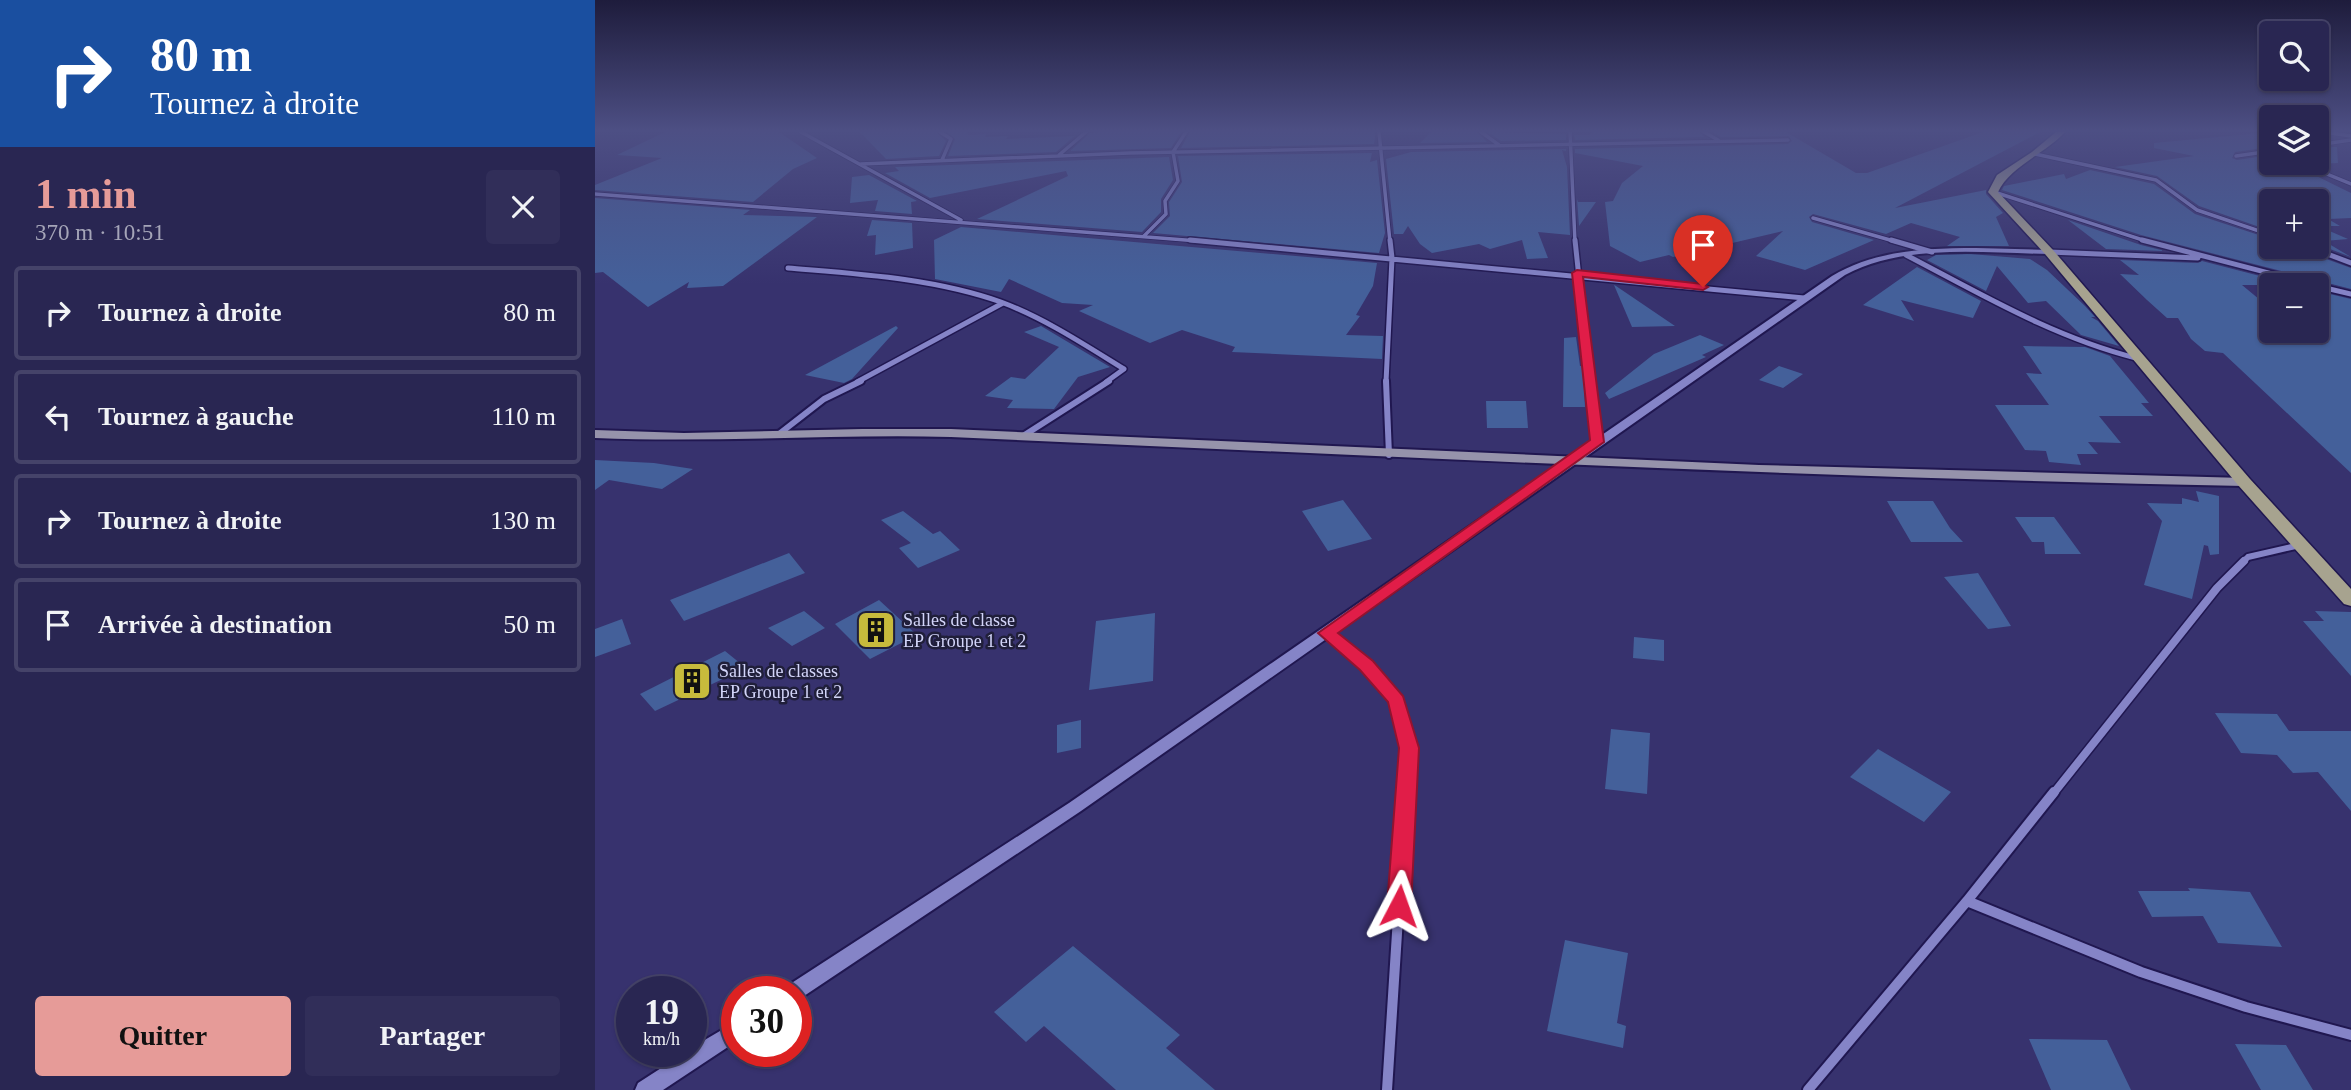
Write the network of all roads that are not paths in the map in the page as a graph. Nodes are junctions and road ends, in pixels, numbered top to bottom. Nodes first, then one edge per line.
1 (895, 183) edge
2 (1177, 183) edge
3 (1384, 183) edge
4 (1573, 183) edge
5 (1997, 183) edge
6 (2162, 183) edge
7 (1993, 192) junction
8 (595, 194) edge
9 (1813, 218) dead end
10 (964, 222) junction
11 (2259, 231) edge
12 (1144, 236) junction
13 (2049, 252) junction
14 (1933, 253) junction
15 (1906, 255) junction
16 (2329, 255) edge
17 (1392, 258) junction
18 (2213, 259) junction
19 (2351, 263) edge
20 (788, 268) dead end
21 (1577, 273) junction
22 (2268, 273) edge
23 (2329, 288) edge
24 (2351, 294) edge
25 (1804, 298) junction
26 (1003, 303) junction
27 (2136, 358) junction
28 (595, 434) edge
29 (779, 434) junction
30 (1023, 436) junction
31 (1597, 442) junction
32 (1389, 455) junction
33 (1569, 462) junction
34 (2244, 482) junction
35 (2300, 545) junction
36 (2351, 600) edge
37 (1327, 633) junction
38 (1967, 901) junction
39 (812, 980) edge
40 (2351, 1035) edge
41 (721, 1040) edge
42 (645, 1090) edge
43 (1387, 1090) edge
44 (1808, 1090) edge

1 - 10 street
2 - 12 street
3 - 17 street
4 - 21 street
5 - 7 main road
6 - 11 street
7 - 13 main road
7 - 18 street
8 - 10 street
9 - 14 street
10 - 12 street
12 - 17 street
13 - 14 street
13 - 18 street
13 - 27 main road
14 - 15 street
15 - 25 street
15 - 27 street
16 - 19 street
17 - 21 street
17 - 32 street
18 - 22 street
20 - 26 street
21 - 25 street
21 - 31 street
23 - 24 street
25 - 31 street
26 - 29 street
26 - 30 street
27 - 34 main road
28 - 29 main road
29 - 30 main road
30 - 32 main road
31 - 33 street
32 - 33 main road
33 - 34 main road
33 - 37 street
34 - 35 main road
35 - 36 main road
35 - 38 street
37 - 39 street
37 - 43 street
38 - 40 street
38 - 44 street
41 - 42 street

